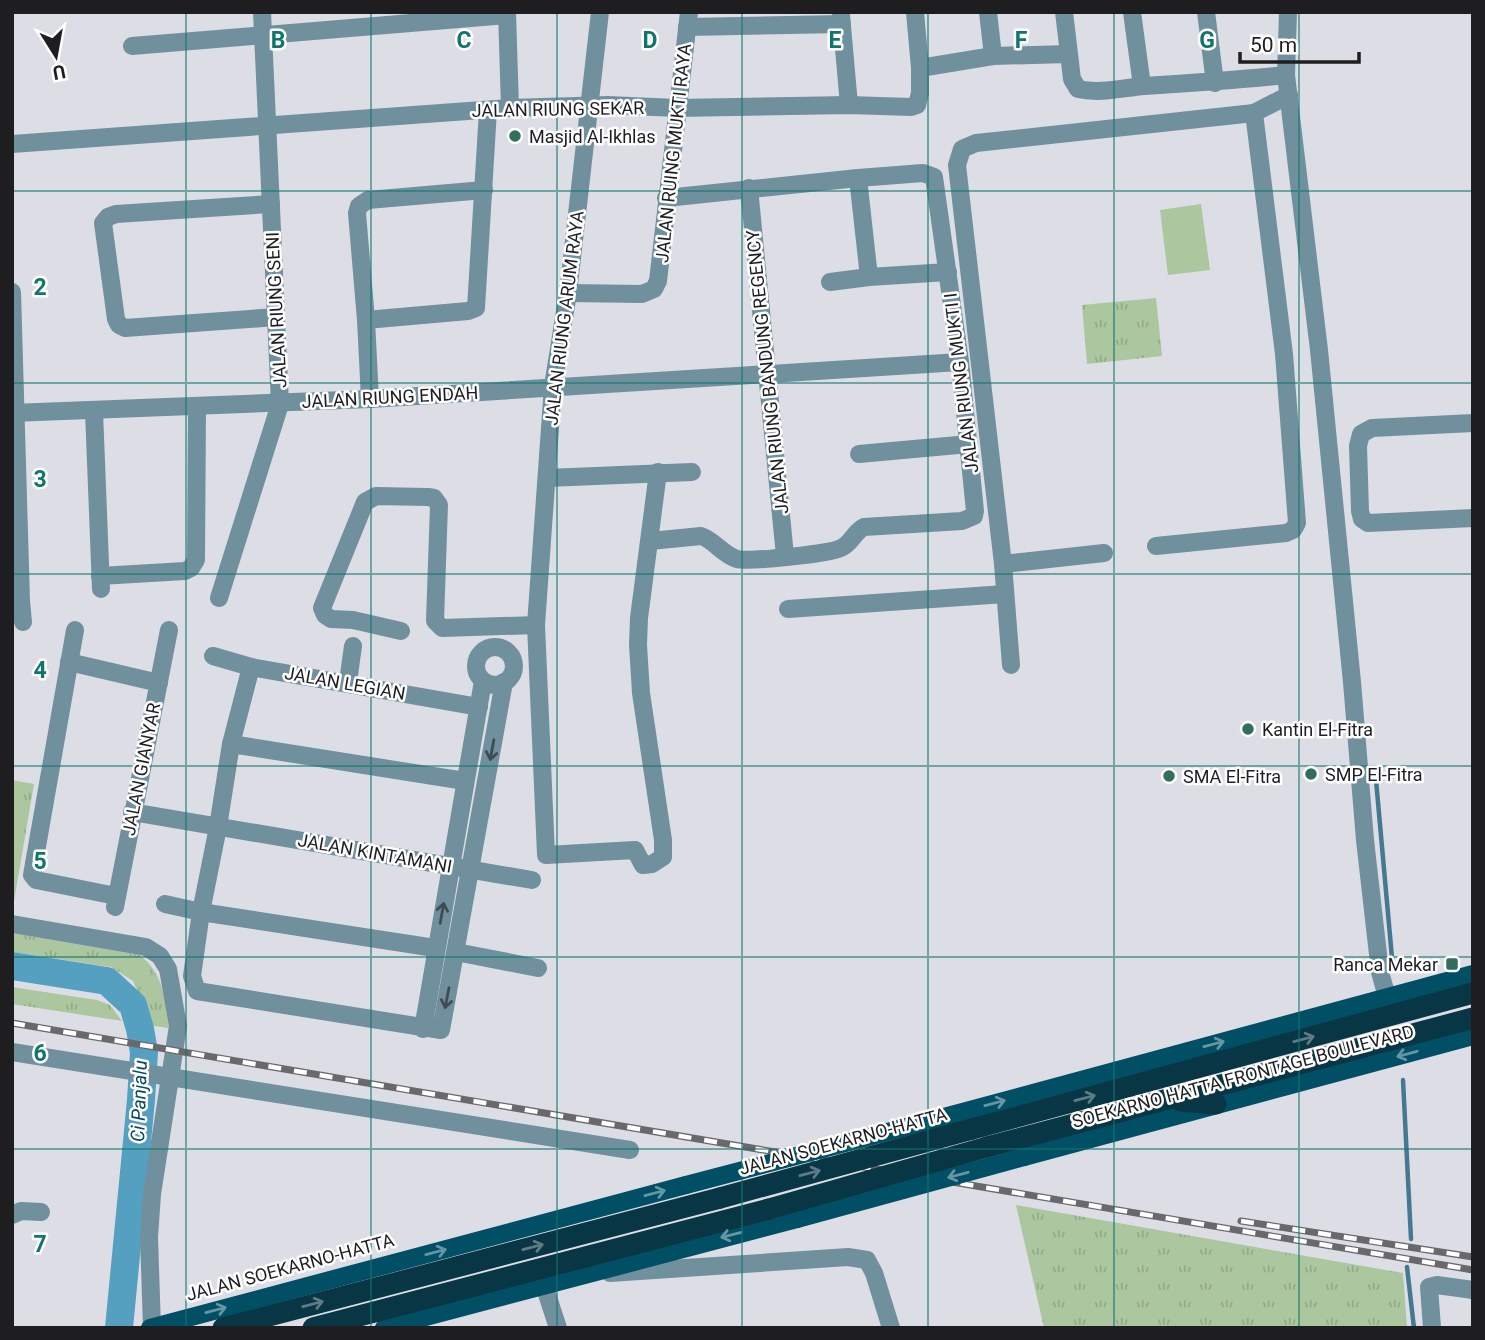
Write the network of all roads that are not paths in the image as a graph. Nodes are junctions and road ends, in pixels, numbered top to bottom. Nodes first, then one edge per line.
1 (262, 12) edge
2 (600, 12) edge
3 (915, 12) edge
4 (988, 12) edge
5 (1064, 12) edge
6 (1132, 12) edge
7 (1206, 12) edge
8 (1288, 12) edge
9 (507, 14) edge
10 (841, 18) edge
11 (688, 20) edge
12 (263, 35) junction
13 (132, 46) dead end
14 (1069, 54) junction
15 (993, 56) junction
16 (920, 68) junction
17 (1286, 75) junction
18 (1215, 83) junction
19 (1142, 86) junction
20 (1289, 95) junction
21 (590, 105) junction
22 (849, 105) junction
23 (677, 107) junction
24 (510, 108) junction
25 (488, 110) junction
26 (1254, 113) junction
27 (268, 124) junction
28 (12, 144) edge
29 (858, 178) junction
30 (749, 188) junction
31 (484, 190) junction
32 (666, 198) junction
33 (271, 204) junction
34 (948, 272) junction
35 (869, 277) junction
36 (830, 282) dead end
37 (12, 292) edge
38 (568, 293) junction
39 (276, 317) junction
40 (366, 320) junction
41 (960, 362) junction
42 (766, 374) junction
43 (553, 386) junction
44 (370, 399) junction
45 (280, 404) junction
46 (197, 407) junction
47 (94, 411) junction
48 (14, 413) edge
49 (1473, 423) edge
50 (969, 444) junction
51 (859, 454) dead end
52 (658, 472) junction
53 (692, 472) dead end
54 (547, 478) junction
55 (1473, 518) edge
56 (650, 541) junction
57 (1156, 546) dead end
58 (1104, 553) dead end
59 (785, 556) junction
60 (1003, 564) junction
61 (1005, 594) junction
62 (219, 598) dead end
63 (788, 609) dead end
64 (23, 622) dead end
65 (484, 627) junction
66 (75, 630) dead end
67 (169, 631) dead end
68 (401, 631) dead end
69 (536, 632) junction
70 (353, 646) dead end
71 (490, 648) junction
72 (213, 656) dead end
73 (69, 662) junction
74 (513, 664) junction
75 (1011, 666) dead end
76 (251, 667) junction
77 (483, 681) junction
78 (348, 682) junction
79 (504, 682) junction
80 (159, 683) junction
81 (479, 706) junction
82 (231, 744) junction
83 (465, 781) junction
84 (132, 812) junction
85 (218, 827) junction
86 (450, 866) junction
87 (470, 869) junction
88 (532, 880) dead end
89 (165, 904) dead end
90 (201, 912) junction
91 (12, 924) edge
92 (435, 948) junction
93 (456, 951) junction
94 (538, 968) dead end
95 (1473, 974) edge
96 (1473, 993) edge
97 (1387, 997) junction
98 (1473, 1018) edge
99 (432, 1030) junction
100 (1473, 1036) edge
101 (12, 1052) edge
102 (164, 1076) junction
103 (1164, 1100) junction
104 (1216, 1104) junction
105 (630, 1150) dead end
106 (41, 1212) dead end
107 (12, 1214) edge
108 (575, 1276) junction
109 (544, 1285) junction
110 (1473, 1290) edge
111 (151, 1327) edge
112 (223, 1328) edge
113 (313, 1328) edge
114 (383, 1328) edge
115 (558, 1328) edge
116 (891, 1328) edge
117 (1432, 1328) edge

1 - 12 street, JALAN RIUNG SENI
2 - 21 street, JALAN RIUNG ARUM RAYA
3 - 16 street
4 - 15 street
5 - 14 street
6 - 19 street
7 - 18 street
8 - 17 street
9 - 12 street
9 - 24 street
10 - 11 street
10 - 22 street
11 - 23 street, JALAN RUING MUKTI RAYA
12 - 13 street
12 - 27 street, JALAN RIUNG SENI
14 - 15 street
14 - 19 street
15 - 16 street
16 - 22 street, JALAN RIUNG SEKAR
17 - 18 street
17 - 20 street
18 - 19 street
20 - 26 street
20 - 97 street
21 - 23 street, JALAN RIUNG SEKAR
21 - 24 street, JALAN RIUNG SEKAR
21 - 38 street, JALAN RIUNG ARUM RAYA
22 - 23 street, JALAN RIUNG SEKAR
23 - 32 street, JALAN RUING MUKTI RAYA
24 - 25 street, JALAN RIUNG SEKAR
25 - 27 street, JALAN RIUNG SEKAR
25 - 31 street
26 - 57 street
26 - 60 street
27 - 28 street, JALAN RIUNG SEKAR
27 - 33 street, JALAN RIUNG SENI
29 - 30 street, JALAN RIUNG MUKTI I
29 - 34 street, JALAN RIUNG MUKTI I
29 - 35 street
30 - 32 street, JALAN RIUNG MUKTI I
30 - 42 street, JALAN RIUNG BANDUNG REGENCY
31 - 40 street
31 - 40 street
32 - 38 street, JALAN RUING MUKTI RAYA
33 - 39 street, JALAN RIUNG SENI
33 - 39 street
34 - 35 street
34 - 41 street, JALAN RIUNG MUKTI I
35 - 36 street
37 - 48 street
38 - 43 street, JALAN RIUNG ARUM RAYA
39 - 45 street, JALAN RIUNG SENI
40 - 44 street
41 - 42 street, JALAN RIUNG ENDAH
41 - 50 street, JALAN RIUNG MUKTI I
42 - 43 street, JALAN RIUNG ENDAH
42 - 59 street, JALAN RIUNG BANDUNG REGENCY
43 - 44 street, JALAN RIUNG ENDAH
43 - 54 street, JALAN RIUNG ARUM RAYA
44 - 45 street, JALAN RIUNG ENDAH
45 - 46 street, JALAN RIUNG ENDAH
45 - 62 street, JALAN RIUNG SENI
46 - 47 street, JALAN RIUNG ENDAH
46 - 47 street
47 - 48 street, JALAN RIUNG ENDAH
48 - 64 street
49 - 55 street
50 - 51 street
50 - 59 street, JALAN RIUNG MUKTI I
52 - 53 street
52 - 54 street
52 - 56 street
54 - 69 street, JALAN RIUNG ARUM RAYA
56 - 59 street, JALAN RIUNG MUKTI I
56 - 69 street, JALAN RIUNG ARUM RAYA
58 - 60 street
60 - 61 street
61 - 63 street
61 - 75 street
65 - 68 street
65 - 69 street
65 - 71 street
66 - 73 street
67 - 80 street, JALAN GIANYAR
69 - 74 street
70 - 78 street
71 - 74 street
71 - 77 street
72 - 76 street, JALAN LEGIAN
73 - 80 street
73 - 84 street, JALAN GIANYAR
74 - 79 street
76 - 78 street, JALAN LEGIAN
76 - 82 street
77 - 79 street
77 - 81 street
78 - 81 street, JALAN LEGIAN
79 -> 87 street
80 - 84 street, JALAN GIANYAR
81 - 83 street
82 - 83 street
82 - 85 street
83 - 86 street
84 - 85 street, JALAN KINTAMANI
85 - 86 street, JALAN KINTAMANI
85 - 90 street
86 - 87 street, JALAN KINTAMANI
92 -> 86 street
87 - 88 street, JALAN KINTAMANI
87 - 93 street
89 - 90 street
90 - 92 street
90 - 99 street
91 - 102 street
92 - 99 street
93 - 94 street
93 -> 99 street
95 - 97 main road, JALAN SOEKARNO-HATTA
112 -> 96 highway, JALAN SOEKARNO-HATTA, bridge
111 -> 97 main road, JALAN SOEKARNO-HATTA, bridge
98 - 103 highway
100 -> 104 main road, SOEKARNO HATTA FRONTAGE BOULEVARD
101 - 102 street
102 - 105 street
102 - 111 street
103 - 104 highway
103 - 113 highway, bridge
104 -> 108 main road, SOEKARNO HATTA FRONTAGE BOULEVARD, bridge
106 - 107 street
108 - 109 main road
108 - 116 street
109 - 114 main road
109 - 115 street
110 - 117 street

